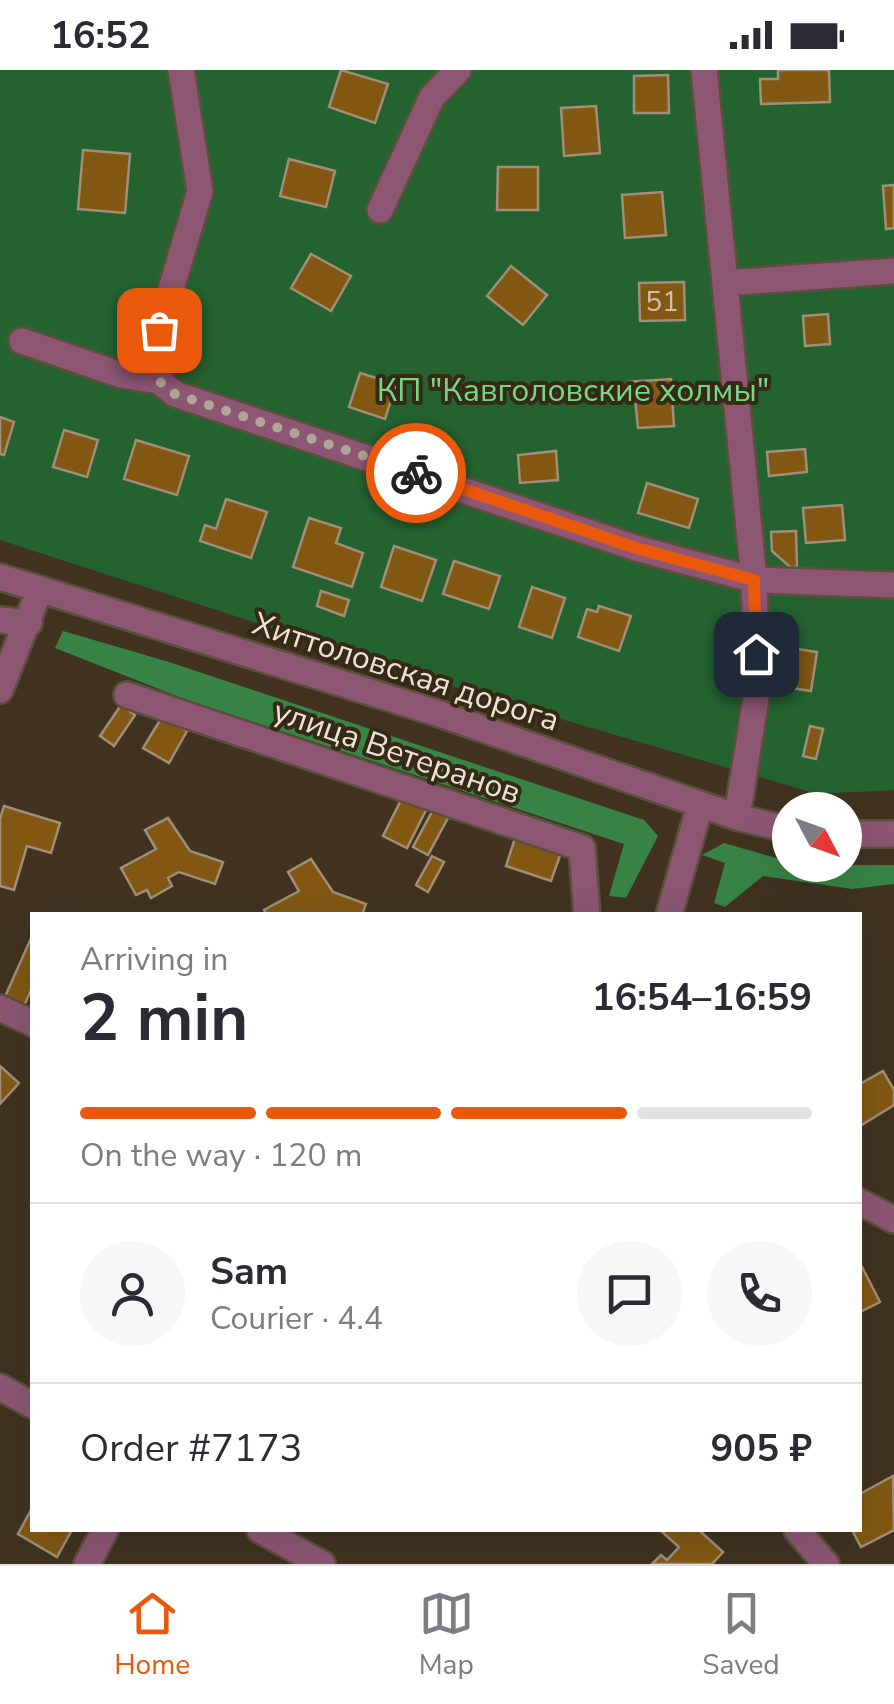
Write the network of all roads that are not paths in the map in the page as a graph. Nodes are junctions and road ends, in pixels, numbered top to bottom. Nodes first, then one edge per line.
1 (181, 70) edge
2 (458, 70) edge
3 (704, 70) edge
4 (380, 210) dead end
5 (894, 271) edge
6 (726, 283) junction
7 (22, 340) dead end
8 (159, 381) junction
9 (0, 577) edge
10 (754, 580) junction
11 (894, 585) edge
12 (40, 589) junction
13 (0, 620) edge
14 (28, 623) junction
15 (0, 690) edge
16 (127, 696) dead end
17 (700, 805) junction
18 (737, 817) junction
19 (772, 826) edge
20 (862, 834) edge
21 (894, 834) edge
22 (587, 912) edge
23 (670, 912) edge
24 (0, 1008) edge
25 (30, 1022) edge
26 (862, 1203) edge
27 (894, 1220) edge
28 (0, 1387) edge
29 (30, 1404) edge
30 (105, 1532) edge
31 (264, 1532) edge
32 (799, 1532) edge
33 (87, 1564) edge
34 (322, 1564) edge
35 (826, 1564) edge

1 - 8 street
2 - 4 street
3 - 6 street
5 - 6 street
6 - 10 street
7 - 8 street
8 - 10 street
9 - 12 street, Хиттоловская дорога
10 - 11 street
10 - 18 street
12 - 14 street
12 - 17 street, Хиттоловская дорога
13 - 14 street
14 - 15 street
16 - 22 street, улица Ветеранов
17 - 18 street, Хиттоловская дорога
17 - 23 street
18 - 19 street, Хиттоловская дорога
20 - 21 street
24 - 25 street
26 - 27 street
28 - 29 street
30 - 33 street
31 - 34 street
32 - 35 street

